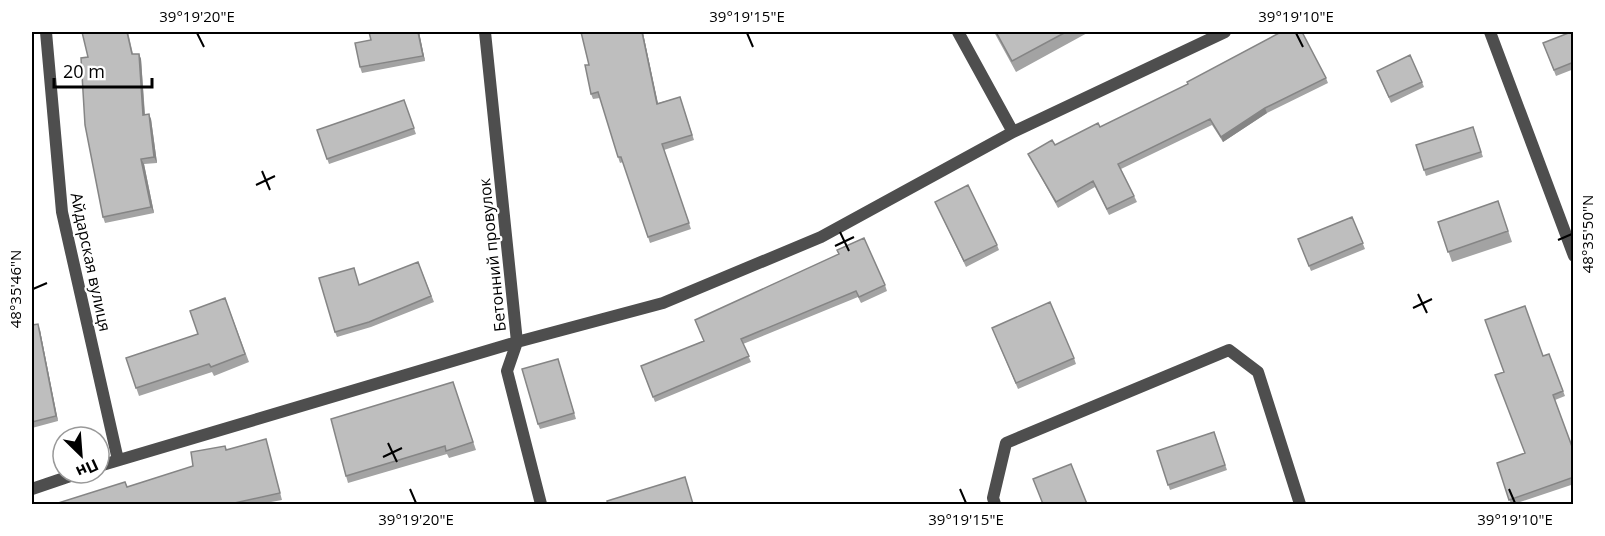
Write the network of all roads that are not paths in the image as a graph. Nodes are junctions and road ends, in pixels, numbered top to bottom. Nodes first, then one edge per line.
1 (46, 32) edge
2 (485, 32) edge
3 (958, 32) edge
4 (1224, 32) edge
5 (1490, 32) edge
6 (1013, 132) junction
7 (1574, 256) edge
8 (517, 342) junction
9 (118, 460) junction
10 (111, 462) edge
11 (51, 483) edge
12 (32, 489) edge
13 (541, 504) edge
14 (995, 504) edge
15 (1300, 504) edge

1 - 9 street, Айдарская вулиця
2 - 8 street, Бетонний провулок
3 - 6 street
4 - 6 street
5 - 7 street
6 - 8 street
8 - 9 street
8 - 13 street, Бетонний провулок
9 - 10 street
11 - 12 street
14 - 15 street

